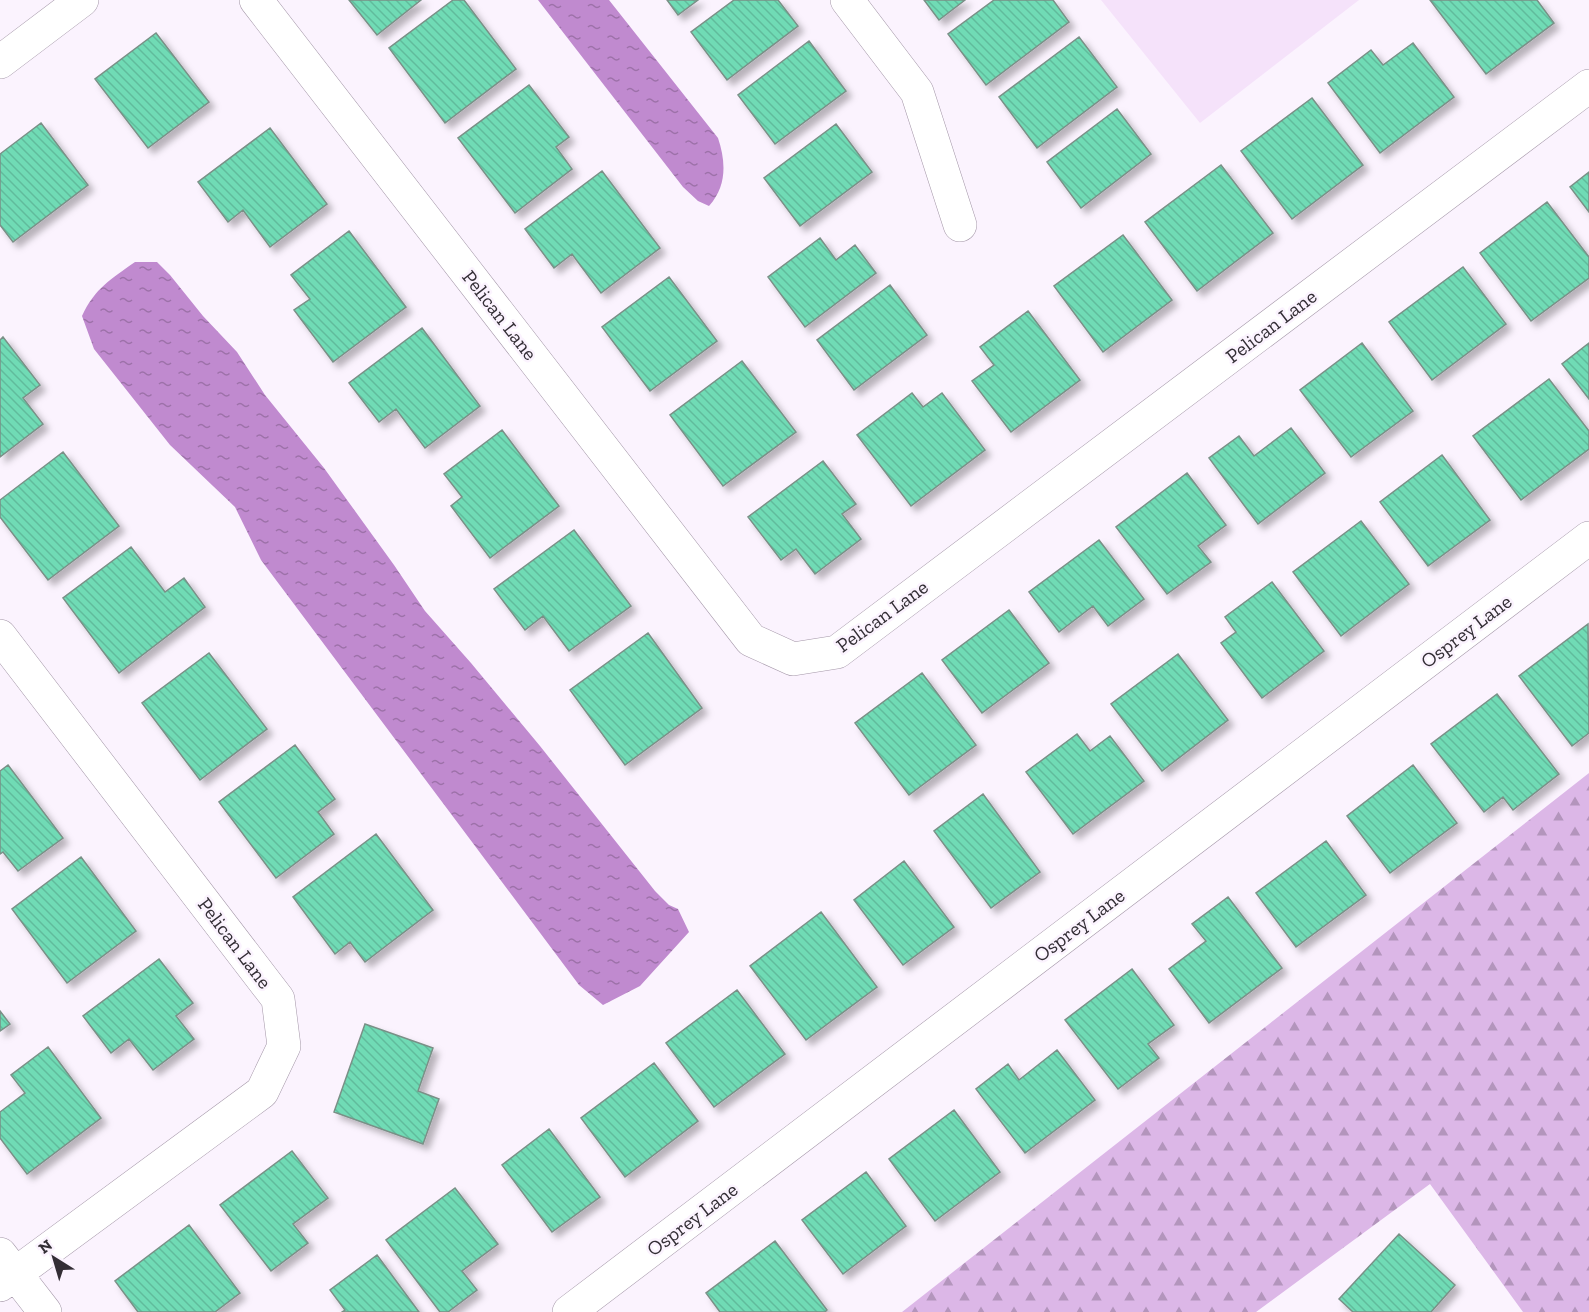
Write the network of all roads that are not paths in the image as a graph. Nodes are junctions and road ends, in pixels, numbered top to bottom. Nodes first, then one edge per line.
1 (82, 0) edge
2 (256, 0) edge
3 (847, 0) edge
4 (0, 62) edge
5 (1589, 86) edge
6 (960, 225) dead end
7 (1589, 538) edge
8 (0, 636) edge
9 (5, 1270) edge
10 (45, 1312) edge
11 (569, 1312) edge

1 - 4 street
2 - 5 street, Pelican Lane
3 - 6 street
7 - 11 street, Osprey Lane
8 - 9 street, Pelican Lane
9 - 10 street

